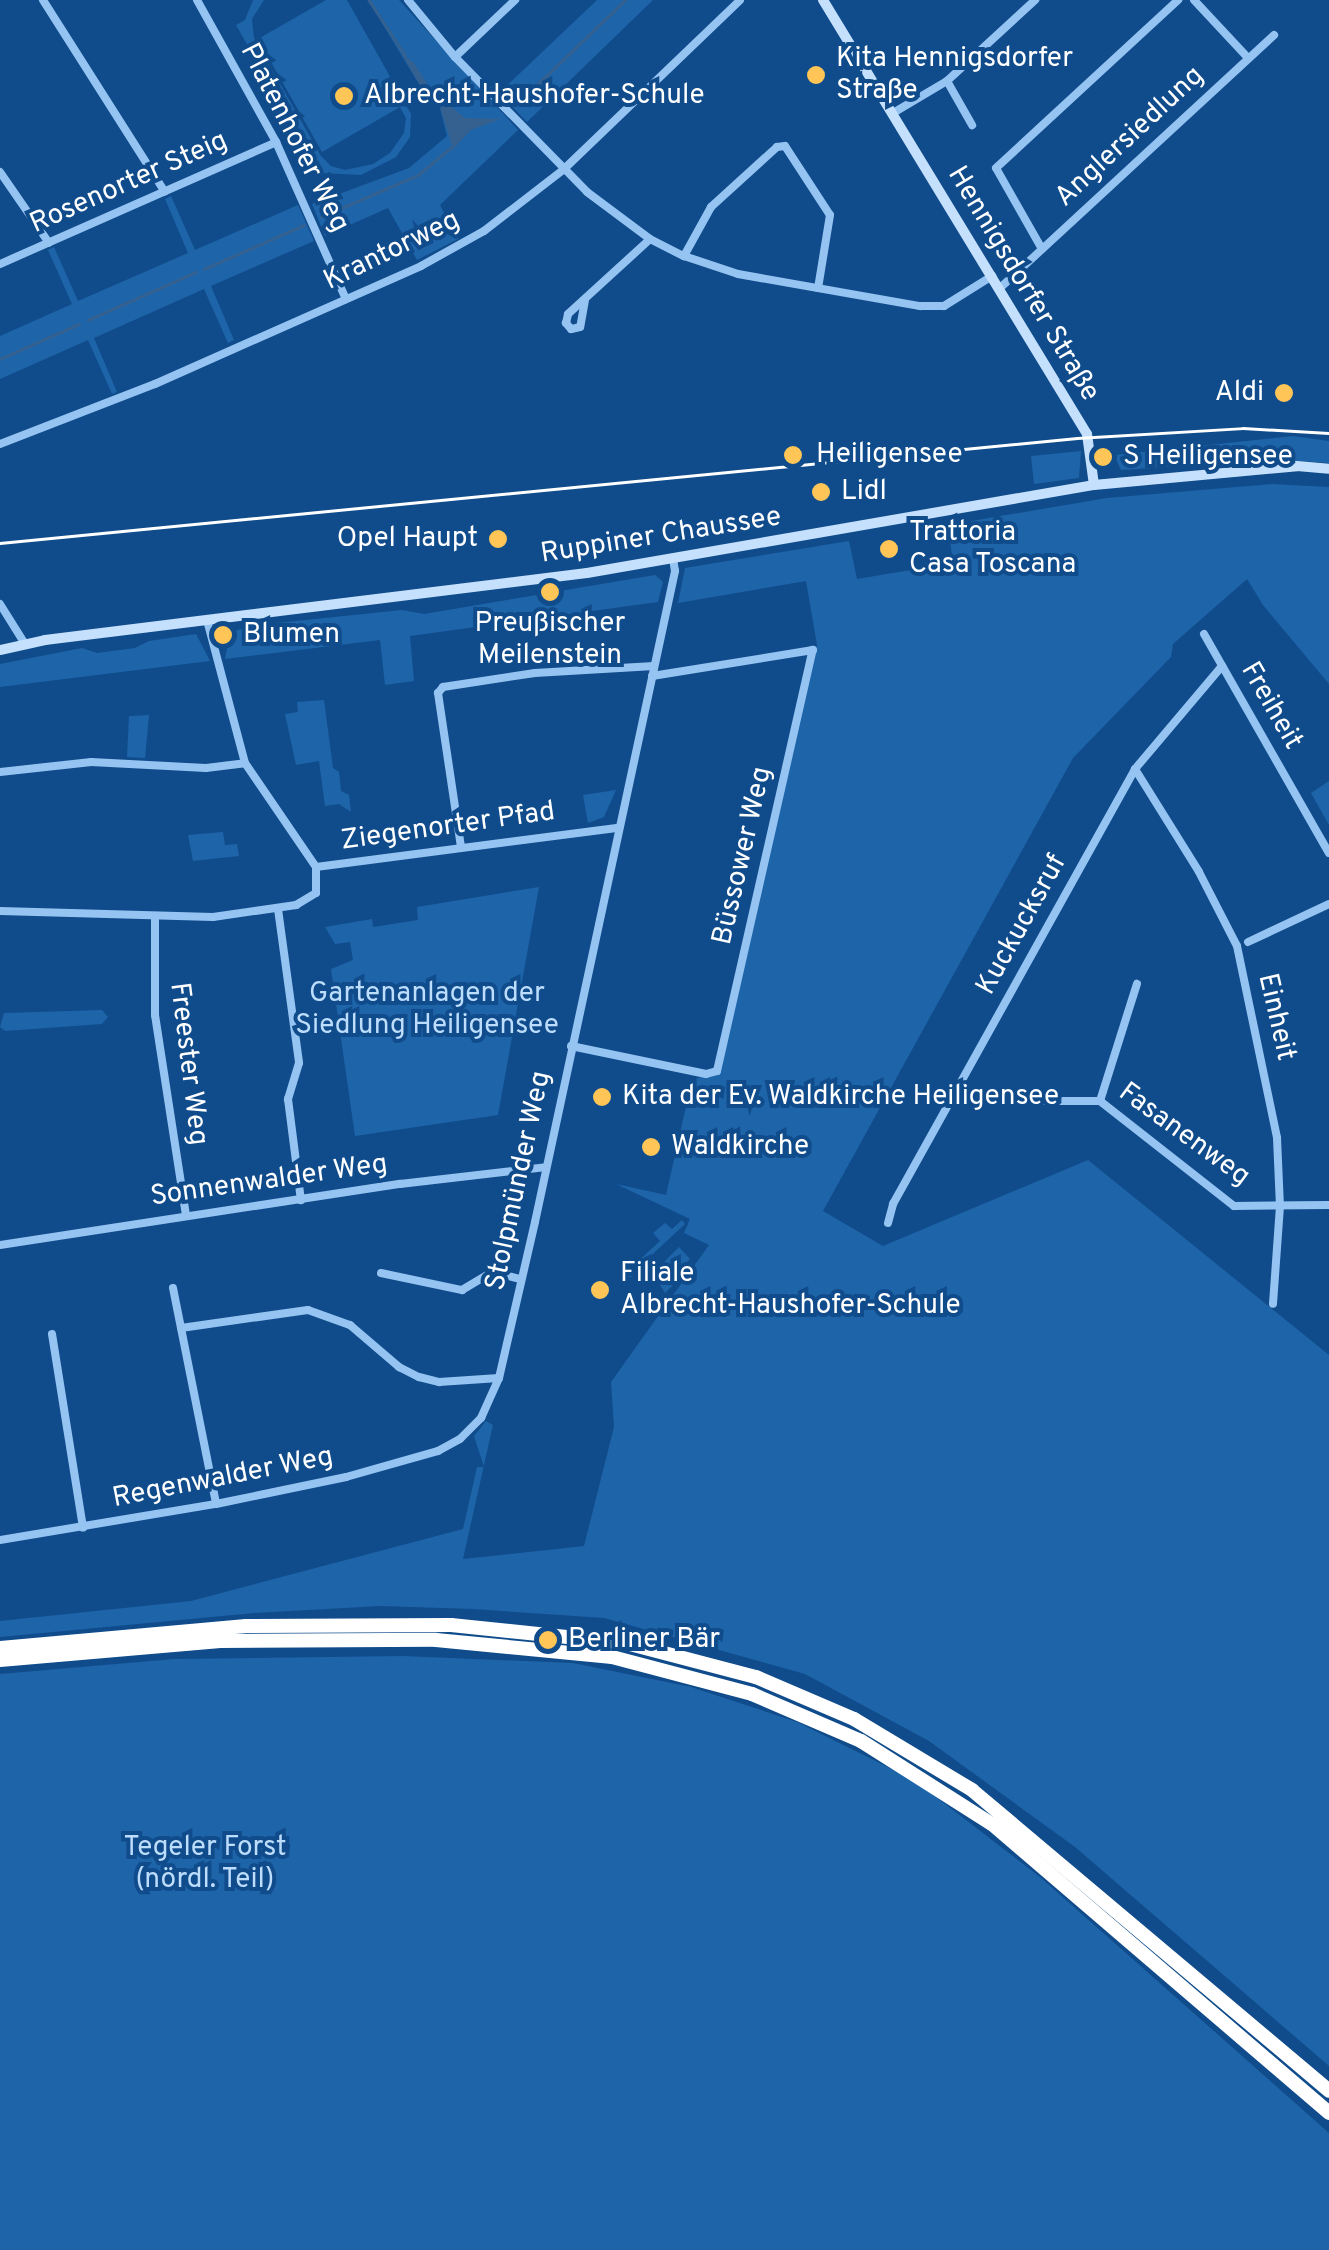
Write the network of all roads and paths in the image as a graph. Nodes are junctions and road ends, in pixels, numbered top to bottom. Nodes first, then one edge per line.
1 (43, 0) edge
2 (197, 0) edge
3 (408, 0) edge
4 (514, 0) edge
5 (740, 0) edge
6 (823, 0) edge
7 (1035, 0) edge
8 (1178, 0) edge
9 (1194, 0) edge
10 (1274, 35) dead end
11 (455, 57) junction
12 (1248, 58) junction
13 (947, 81) junction
14 (893, 114) junction
15 (972, 125) dead end
16 (276, 142) junction
17 (563, 170) junction
18 (0, 172) edge
19 (165, 192) junction
20 (650, 239) junction
21 (49, 243) junction
22 (1042, 249) junction
23 (684, 256) junction
24 (0, 264) edge
25 (992, 276) junction
26 (818, 288) junction
27 (1000, 288) junction
28 (346, 299) junction
29 (586, 300) dead end
30 (0, 444) edge
31 (1329, 468) edge
32 (1094, 485) junction
33 (673, 559) junction
34 (0, 604) edge
35 (207, 620) junction
36 (1204, 634) dead end
37 (25, 644) junction
38 (0, 650) edge
39 (1222, 666) junction
40 (654, 671) junction
41 (245, 763) junction
42 (1135, 768) junction
43 (0, 772) edge
44 (618, 828) junction
45 (461, 847) junction
46 (1329, 853) edge
47 (316, 867) junction
48 (1329, 904) edge
49 (278, 909) junction
50 (0, 911) edge
51 (155, 917) junction
52 (1248, 942) dead end
53 (1138, 984) dead end
54 (572, 1046) junction
55 (954, 1095) junction
56 (1100, 1101) junction
57 (546, 1168) junction
58 (301, 1200) junction
59 (1329, 1205) edge
60 (1280, 1206) junction
61 (186, 1216) junction
62 (888, 1223) dead end
63 (0, 1245) edge
64 (381, 1273) dead end
65 (521, 1279) junction
66 (173, 1288) dead end
67 (1272, 1304) dead end
68 (181, 1328) junction
69 (52, 1334) dead end
70 (499, 1378) junction
71 (452, 1445) joint
72 (216, 1504) junction
73 (83, 1528) junction
74 (0, 1540) edge
75 (0, 1648) edge
76 (0, 1660) edge
77 (1329, 2090) edge
78 (1329, 2113) edge

1 - 19 street
2 - 16 street, Platenhofer Weg
3 - 11 street
4 - 11 street
5 - 17 street, Krantorweg
6 - 14 main road, Hennigsdorfer Straße
7 - 13 street
8 - 22 street, Anglersiedlung
9 - 12 street
10 - 12 street, Anglersiedlung
11 - 17 street
12 - 22 street, Anglersiedlung
13 - 14 street
13 - 15 street, Hennigsdorfer Straße
14 - 25 main road, Hennigsdorfer Straße
16 - 19 street, Rosenorter Steig
16 - 28 street, Platenhofer Weg
17 - 20 street
17 - 28 street, Krantorweg
18 - 21 street
19 - 21 street, Rosenorter Steig
20 - 23 street
20 - 29 street
21 - 24 street, Rosenorter Steig
22 - 27 street, Anglersiedlung
23 - 26 street
23 - 26 street
25 - 26 street
25 - 27 main road, Hennigsdorfer Straße
27 - 32 main road, Hennigsdorfer Straße
28 - 30 street, Krantorweg
31 - 32 main road, Ruppiner Chaussee
32 - 33 main road, Ruppiner Chaussee
33 - 35 main road, Ruppiner Chaussee
33 - 40 street, Stolpmünder Weg
34 - 37 street
35 - 37 main road, Ruppiner Chaussee
35 - 41 street, Ziegenorter Pfad
36 - 39 street, Freiheit
37 - 38 main road, Ruppiner Chaussee
39 - 42 street, Kuckucksruf
39 - 46 street, Freiheit
40 - 44 street, Stolpmünder Weg
40 - 45 street
40 - 54 street, Büssower Weg
41 - 43 street
41 - 47 street, Ziegenorter Pfad
42 - 55 street, Kuckucksruf
42 - 60 street, Einheit
44 - 45 street, Ziegenorter Pfad
44 - 54 street, Stolpmünder Weg
45 - 47 street, Ziegenorter Pfad
47 - 49 street
48 - 52 street
49 - 51 street
49 - 58 street
50 - 51 street
51 - 61 street, Freester Weg
53 - 56 street
54 - 57 street, Stolpmünder Weg
55 - 56 street, Fasanenweg
55 - 62 street, Kuckucksruf
56 - 60 street, Fasanenweg
57 - 58 street, Sonnenwalder Weg
57 - 65 street, Stolpmünder Weg
58 - 61 street, Sonnenwalder Weg
59 - 60 street, Fasanenweg
60 - 67 street, Einheit
61 - 63 street, Sonnenwalder Weg
64 - 65 street
65 - 70 street, Stolpmünder Weg
66 - 68 street
68 - 70 street
68 - 72 street
69 - 73 street
70 - 71 street, Stolpmünder Weg
71 - 72 street, Regenwalder Weg
72 - 73 street, Regenwalder Weg
73 - 74 street, Regenwalder Weg
75 - 77 highway
76 - 78 highway

